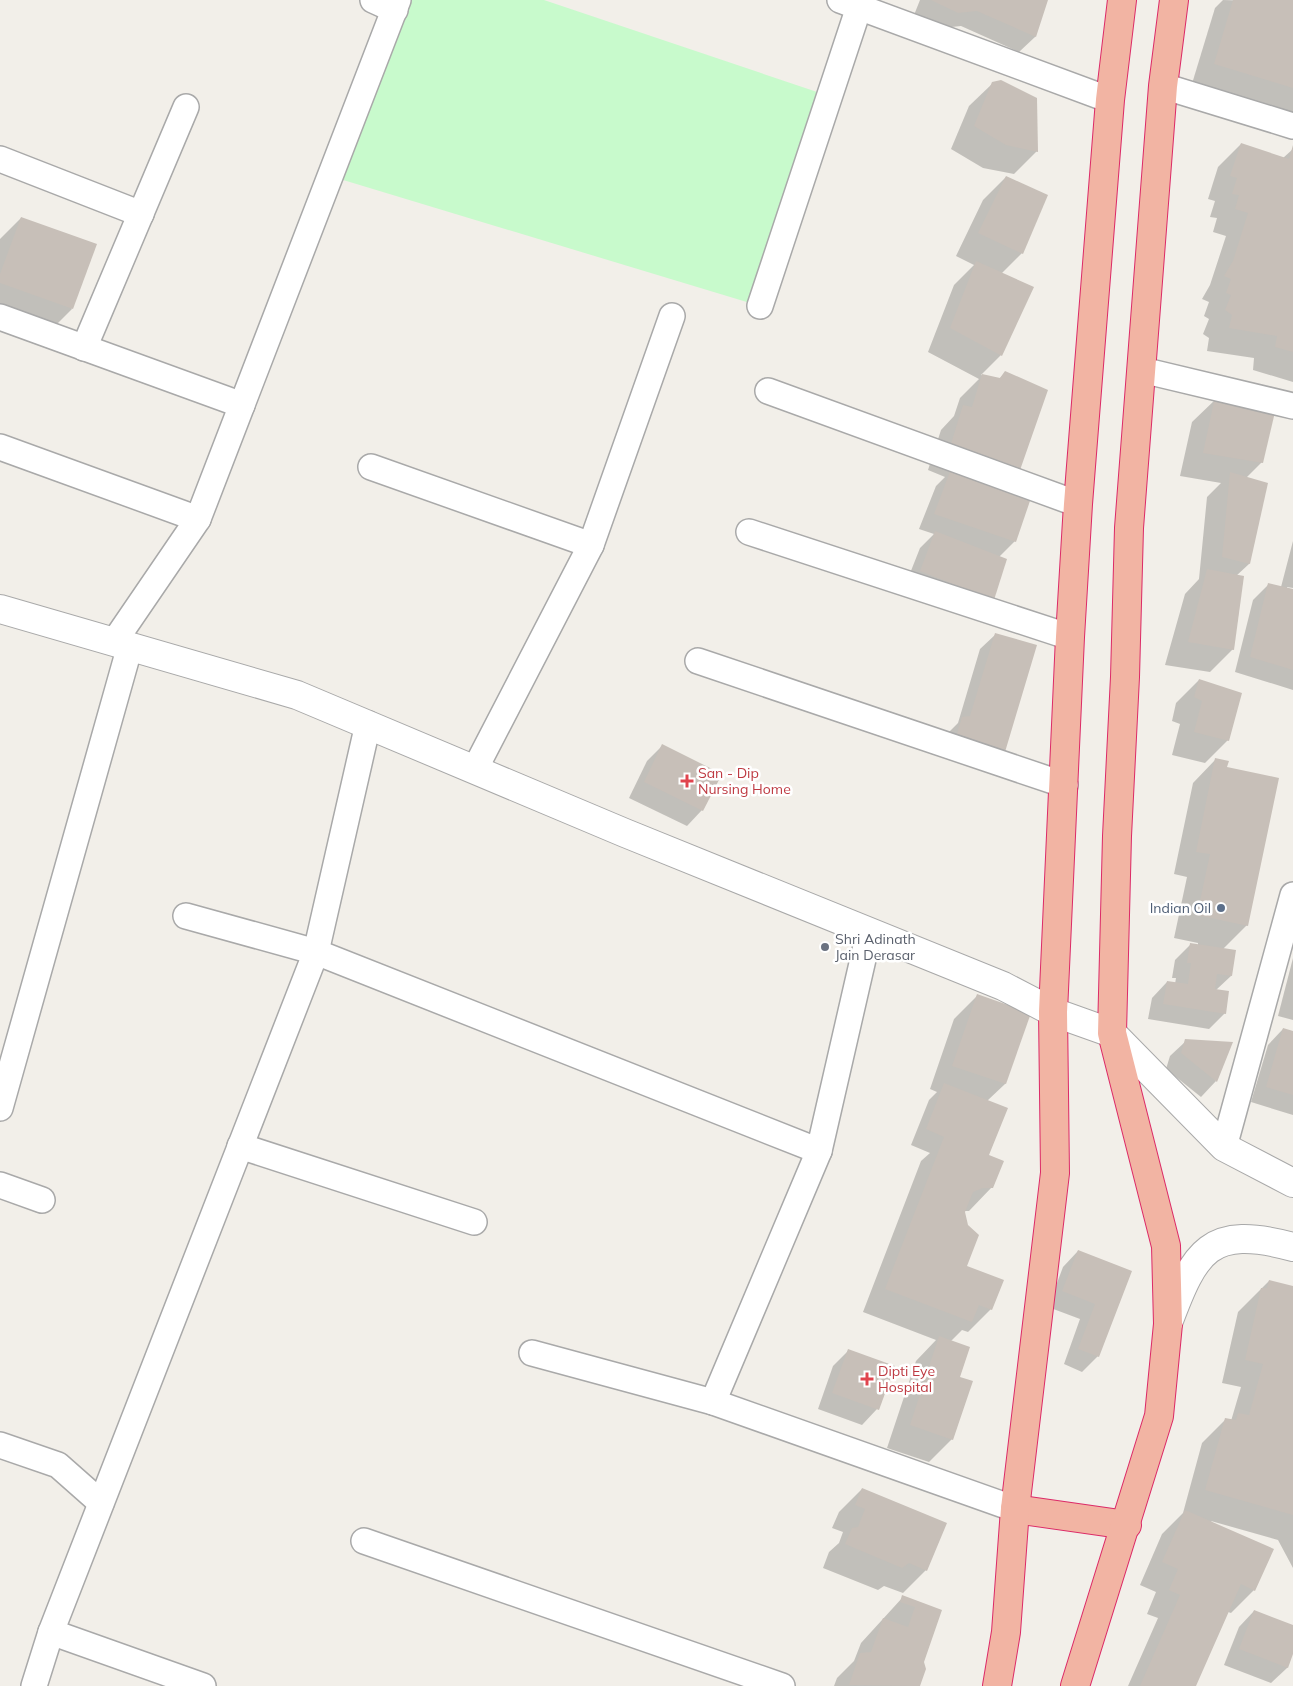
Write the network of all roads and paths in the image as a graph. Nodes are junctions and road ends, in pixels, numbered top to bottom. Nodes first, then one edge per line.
1 (1122, 0) edge
2 (1174, 0) edge
3 (389, 3) edge
4 (850, 4) edge
5 (1164, 86) junction
6 (1110, 100) junction
7 (186, 107) dead end
8 (1293, 126) edge
9 (0, 159) edge
10 (141, 214) junction
11 (760, 306) dead end
12 (672, 316) dead end
13 (0, 317) edge
14 (84, 348) junction
15 (1142, 370) junction
16 (768, 391) dead end
17 (242, 405) junction
18 (1293, 406) edge
19 (0, 447) edge
20 (372, 467) dead end
21 (1078, 504) junction
22 (198, 519) junction
23 (748, 532) dead end
24 (591, 545) junction
25 (0, 609) edge
26 (1070, 637) junction
27 (122, 644) junction
28 (698, 661) dead end
29 (368, 724) junction
30 (475, 770) junction
31 (1065, 785) junction
32 (1293, 895) edge
33 (186, 916) dead end
34 (869, 933) junction
35 (316, 952) junction
36 (1053, 1012) junction
37 (1112, 1033) junction
38 (0, 1108) edge
39 (240, 1146) junction
40 (1224, 1147) junction
41 (819, 1151) junction
42 (1293, 1183) edge
43 (0, 1185) edge
44 (42, 1200) dead end
45 (474, 1222) dead end
46 (1293, 1247) edge
47 (1168, 1324) junction
48 (532, 1353) dead end
49 (713, 1402) junction
50 (0, 1445) edge
51 (101, 1503) junction
52 (1015, 1509) junction
53 (1127, 1525) junction
54 (364, 1541) dead end
55 (51, 1632) junction
56 (34, 1686) edge
57 (203, 1686) edge
58 (782, 1686) edge
59 (997, 1686) edge
60 (1075, 1686) edge

1 - 6 highway
2 - 5 highway
3 - 17 street
4 - 6 street
4 - 11 street
5 - 8 street
5 - 15 highway
6 - 21 highway
7 - 10 street
9 - 10 street
10 - 14 street
12 - 24 street
13 - 14 street
14 - 17 street
15 - 18 street
15 - 37 highway
16 - 21 street
17 - 22 street
19 - 22 street
20 - 24 street
21 - 26 highway
22 - 27 street
23 - 26 street
24 - 30 street
25 - 27 street
26 - 31 highway
27 - 29 street
27 - 38 street
28 - 31 street
29 - 30 street
29 - 35 street
30 - 34 street
31 - 36 highway
32 - 40 street
33 - 35 street
34 - 36 street
34 - 41 street
35 - 39 street
35 - 41 street
36 - 37 street
36 - 52 highway
37 - 40 street
37 - 47 highway
39 - 45 street
39 - 51 street
40 - 42 street
41 - 49 street
43 - 44 street
46 - 47 street
47 - 53 highway
48 - 49 street
49 - 52 street
50 - 51 street
51 - 55 street
52 - 53 highway
52 - 59 highway
53 - 60 highway
54 - 58 street
55 - 56 street
55 - 57 street

